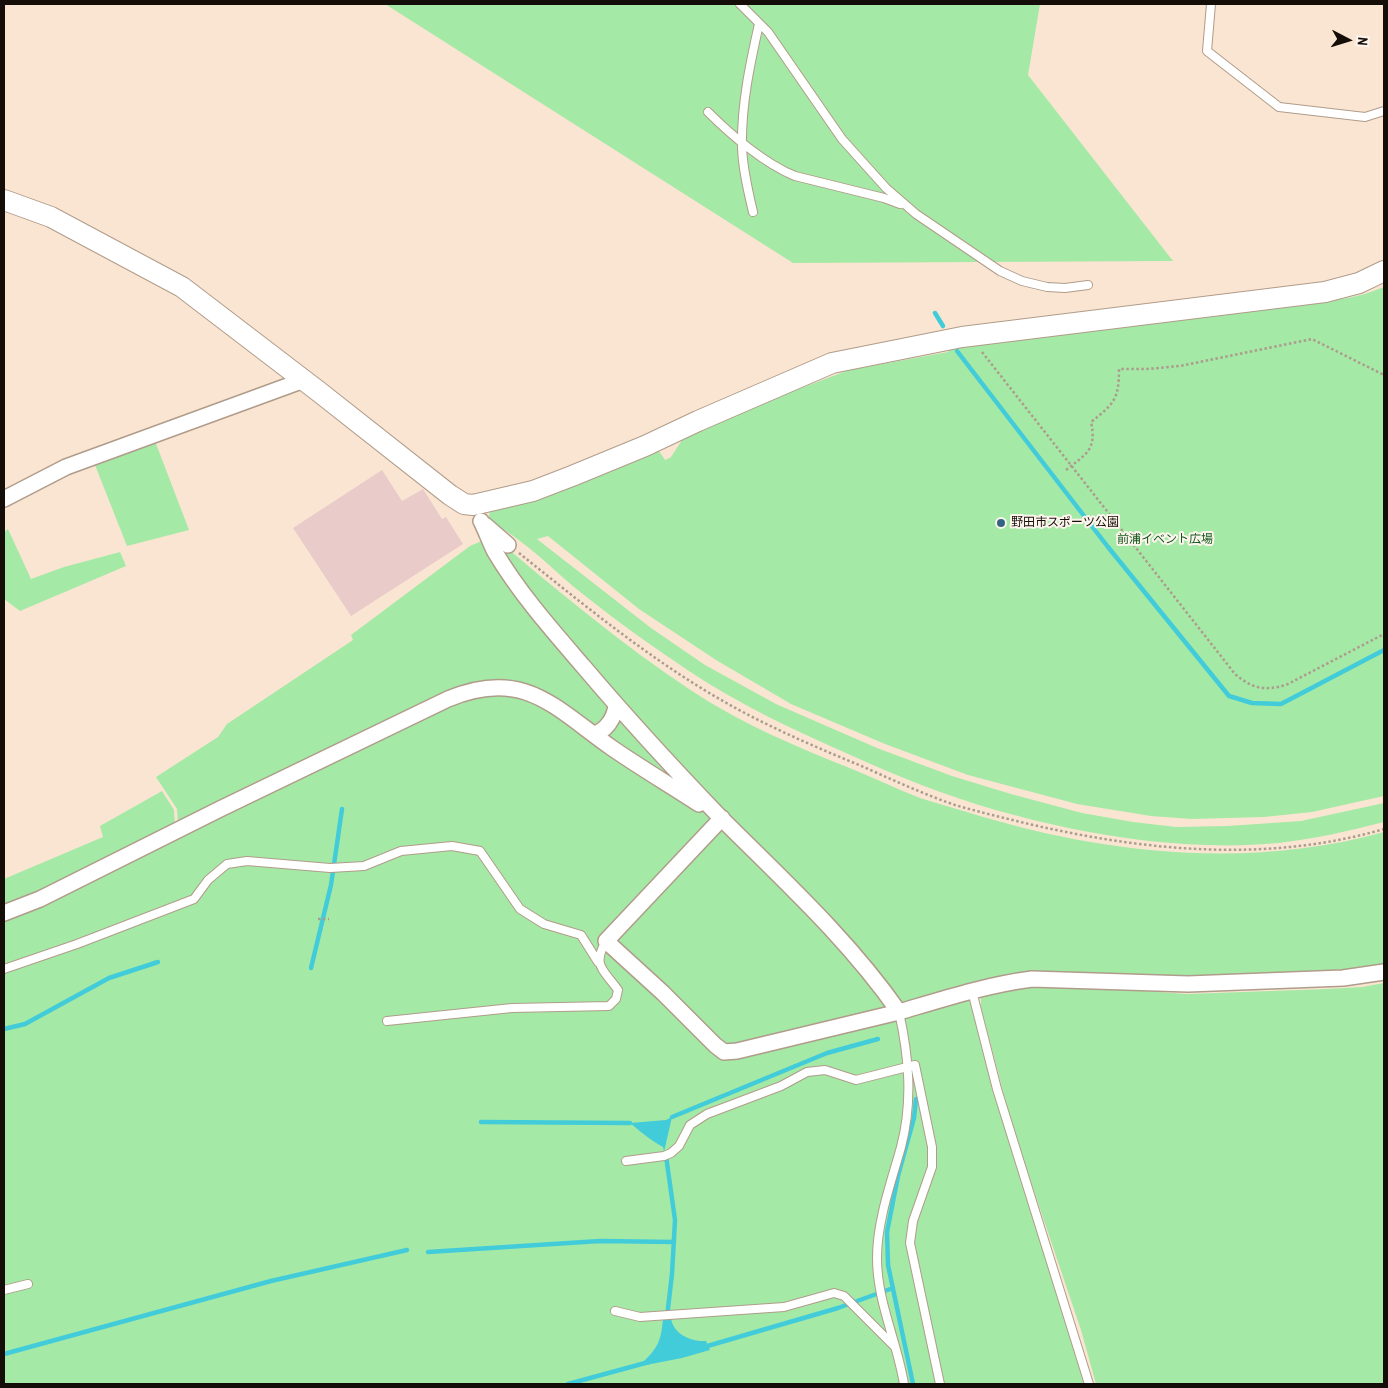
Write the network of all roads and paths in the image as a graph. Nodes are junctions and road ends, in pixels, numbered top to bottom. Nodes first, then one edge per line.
1 (740, 4) edge
2 (1211, 4) edge
3 (760, 24) junction
4 (1384, 110) edge
5 (708, 112) dead end
6 (743, 143) junction
7 (4, 200) edge
8 (907, 206) junction
9 (753, 212) dead end
10 (1384, 271) edge
11 (1088, 285) dead end
12 (969, 336) junction
13 (1384, 375) edge
14 (304, 380) junction
15 (1072, 466) junction
16 (1066, 470) dead end
17 (4, 499) edge
18 (477, 513) junction
19 (508, 545) joint
20 (1384, 634) edge
21 (616, 705) junction
22 (593, 734) junction
23 (722, 818) junction
24 (1384, 829) edge
25 (4, 913) edge
26 (329, 918) dead end
27 (318, 919) dead end
28 (606, 941) junction
29 (598, 962) junction
30 (4, 969) edge
31 (1384, 972) edge
32 (972, 990) junction
33 (899, 1012) junction
34 (387, 1022) dead end
35 (908, 1066) junction
36 (626, 1161) dead end
37 (28, 1284) dead end
38 (4, 1290) edge
39 (615, 1311) dead end
40 (895, 1348) junction
41 (904, 1384) edge
42 (940, 1384) edge
43 (1089, 1384) edge

1 - 3 lane
2 - 4 lane
3 - 6 lane
3 - 8 lane
5 - 6 lane
6 - 8 lane
6 - 9 lane
7 - 14 street
8 - 11 lane
10 - 12 street
12 - 15 path
12 - 18 street
13 - 15 path
14 - 17 street
14 - 18 street
15 - 16 path
15 - 20 path
18 - 19 street
18 - 21 street
19 - 24 path
21 - 22 street
21 - 23 street
22 - 23 street
22 - 25 street
23 - 28 street
23 - 33 street
26 - 27 path
28 - 29 lane
28 - 33 street
29 - 30 lane
29 - 34 lane
31 - 32 street
32 - 33 street
32 - 43 lane
33 - 35 lane
35 - 36 lane
35 - 40 lane
35 - 42 lane
37 - 38 lane
39 - 40 lane
40 - 41 lane

